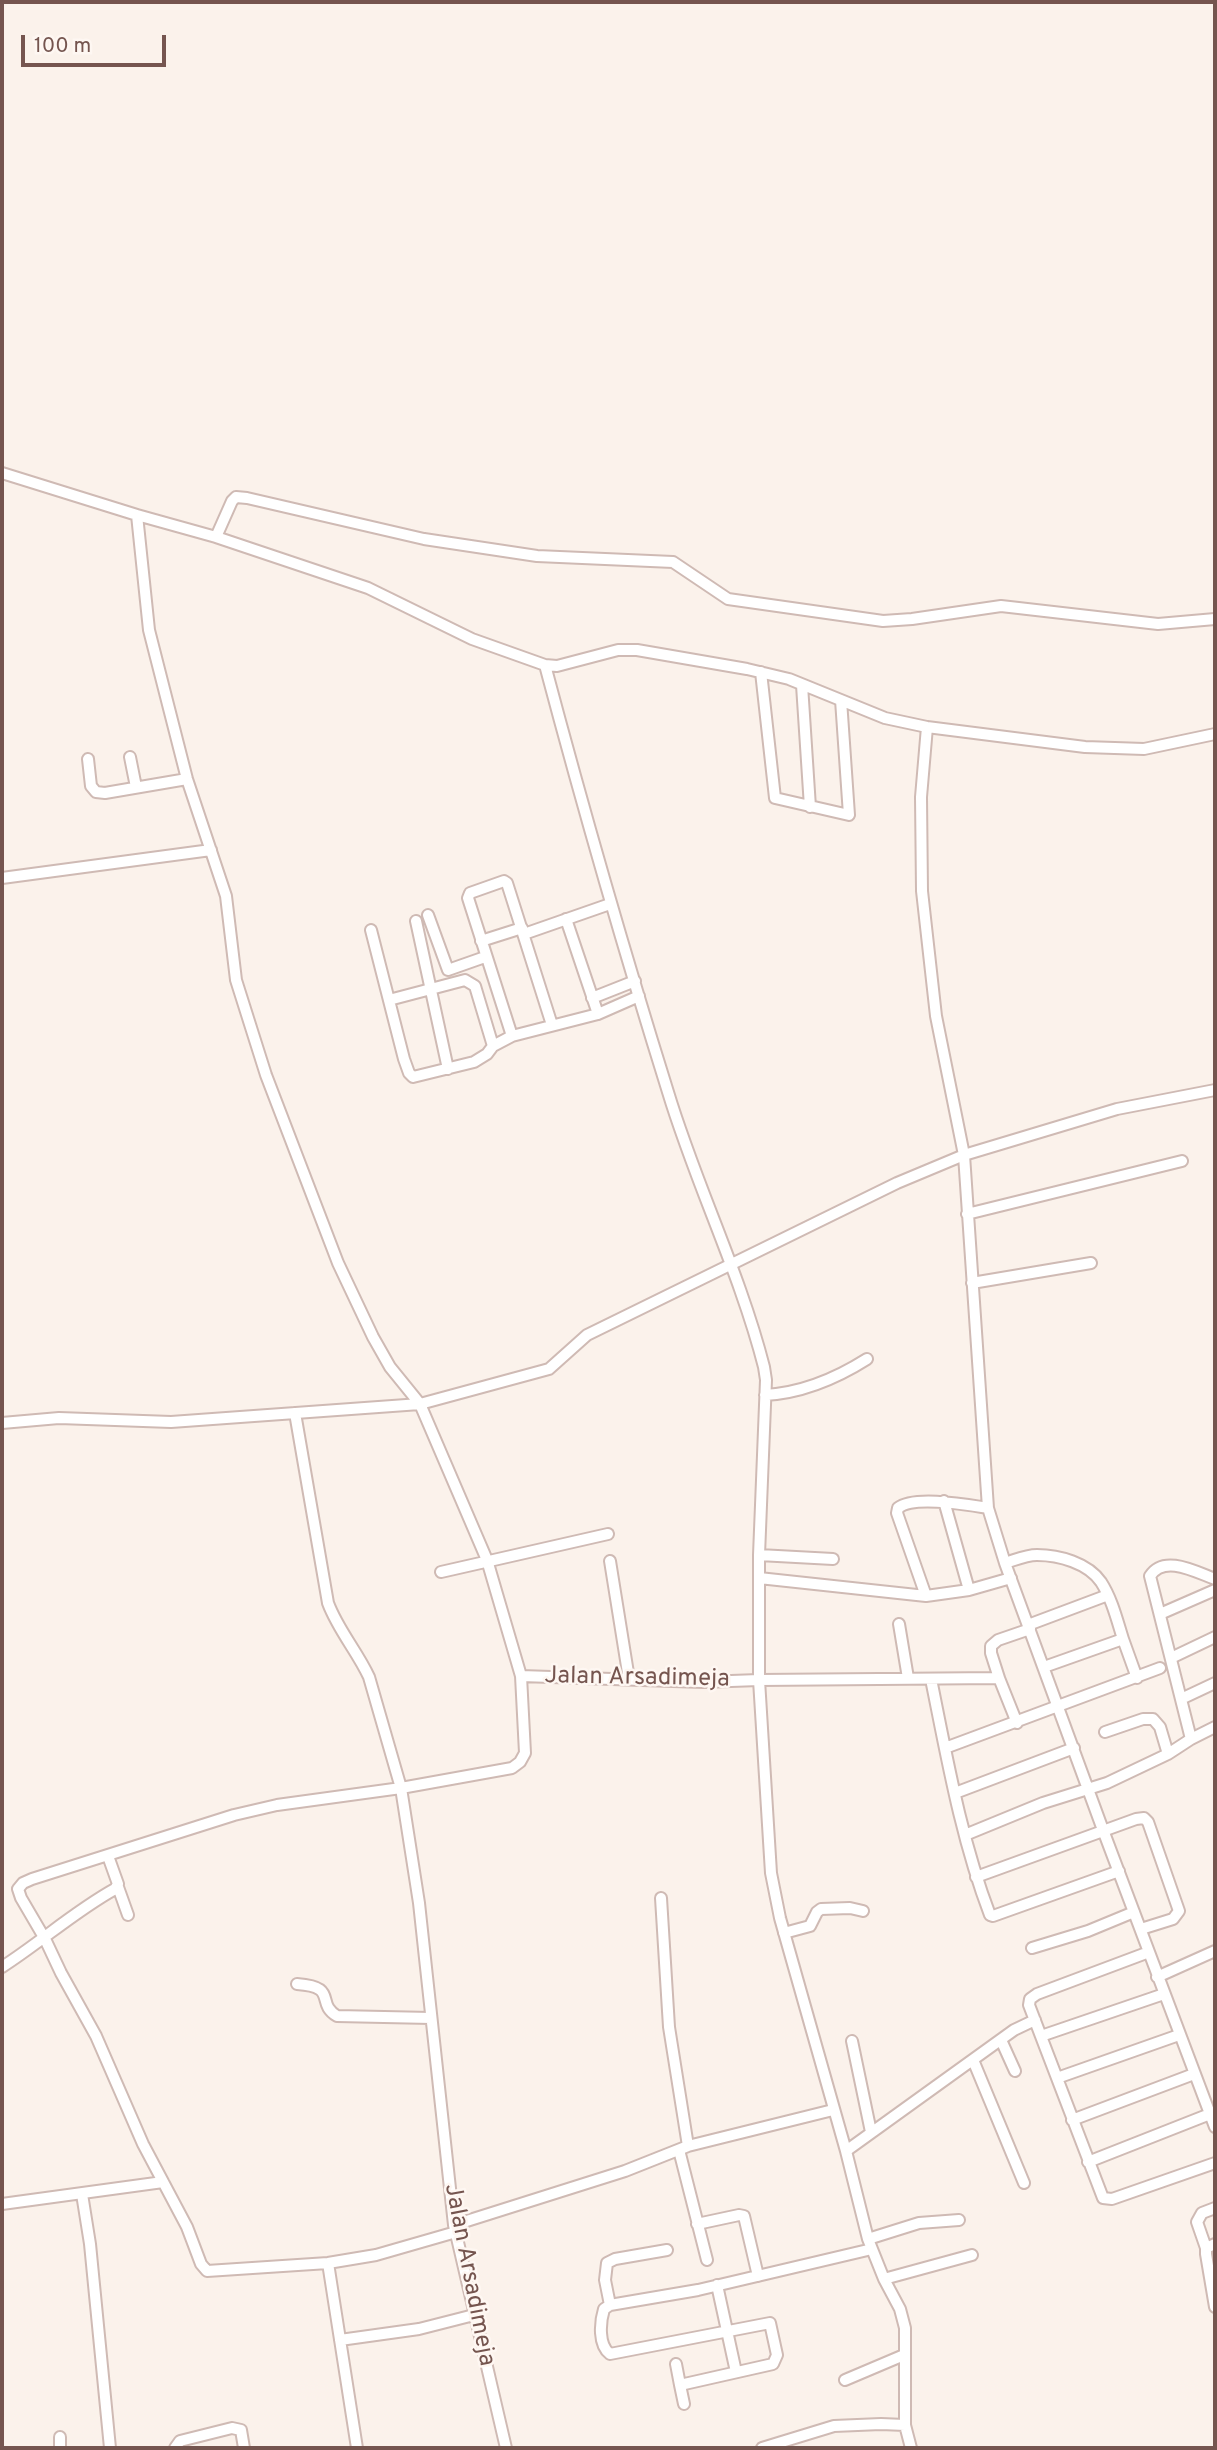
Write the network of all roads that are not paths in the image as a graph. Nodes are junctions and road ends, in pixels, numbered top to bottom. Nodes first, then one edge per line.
1 (2, 473) edge
2 (137, 515) junction
3 (216, 537) junction
4 (1215, 619) edge
5 (545, 665) junction
6 (761, 672) junction
7 (802, 685) junction
8 (841, 700) junction
9 (927, 727) junction
10 (1215, 734) edge
11 (131, 757) dead end
12 (88, 759) dead end
13 (187, 779) junction
14 (136, 787) junction
15 (810, 807) junction
16 (211, 850) junction
17 (2, 878) edge
18 (610, 904) junction
19 (428, 915) dead end
20 (566, 919) junction
21 (416, 921) dead end
22 (371, 930) dead end
23 (523, 931) junction
24 (481, 941) junction
25 (485, 957) junction
26 (635, 981) junction
27 (431, 989) junction
28 (639, 996) junction
29 (592, 998) junction
30 (389, 1000) junction
31 (598, 1014) junction
32 (552, 1025) junction
33 (512, 1036) junction
34 (493, 1046) junction
35 (448, 1069) junction
36 (1215, 1090) edge
37 (964, 1155) junction
38 (1182, 1161) dead end
39 (967, 1214) junction
40 (1091, 1263) dead end
41 (732, 1265) junction
42 (972, 1283) junction
43 (867, 1359) dead end
44 (765, 1395) junction
45 (420, 1404) junction
46 (295, 1413) junction
47 (2, 1423) edge
48 (943, 1501) junction
49 (988, 1508) junction
50 (608, 1534) dead end
51 (759, 1555) junction
52 (834, 1559) dead end
53 (487, 1560) junction
54 (610, 1561) dead end
55 (1005, 1563) junction
56 (441, 1572) dead end
57 (759, 1578) junction
58 (1010, 1578) junction
59 (1215, 1578) edge
60 (969, 1590) junction
61 (1215, 1590) edge
62 (1108, 1595) junction
63 (926, 1596) junction
64 (1160, 1614) junction
65 (899, 1624) dead end
66 (1029, 1627) junction
67 (1215, 1637) edge
68 (1124, 1639) junction
69 (1171, 1658) junction
70 (1044, 1667) junction
71 (1160, 1668) dead end
72 (521, 1676) junction
73 (908, 1678) junction
74 (999, 1678) junction
75 (1137, 1678) junction
76 (629, 1679) junction
77 (930, 1679) junction
78 (759, 1681) junction
79 (1215, 1683) edge
80 (1181, 1699) junction
81 (1059, 1707) junction
82 (1017, 1723) junction
83 (1215, 1727) edge
84 (1105, 1732) dead end
85 (1191, 1739) junction
86 (945, 1748) junction
87 (1074, 1748) junction
88 (1168, 1754) junction
89 (401, 1788) junction
90 (1089, 1790) junction
91 (955, 1793) junction
92 (1103, 1830) junction
93 (965, 1835) junction
94 (108, 1856) junction
95 (1119, 1871) junction
96 (976, 1877) junction
97 (117, 1887) junction
98 (661, 1898) dead end
99 (863, 1911) dead end
100 (1134, 1912) junction
101 (128, 1915) dead end
102 (1140, 1929) junction
103 (784, 1933) junction
104 (45, 1938) junction
105 (1032, 1948) dead end
106 (1215, 1951) edge
107 (1149, 1952) junction
108 (2, 1967) edge
109 (1157, 1977) junction
110 (297, 1984) dead end
111 (1164, 1994) junction
112 (431, 2018) junction
113 (1035, 2020) junction
114 (1179, 2035) junction
115 (1041, 2036) junction
116 (1001, 2040) junction
117 (852, 2041) dead end
118 (973, 2060) junction
119 (1015, 2071) dead end
120 (1195, 2074) junction
121 (1057, 2078) junction
122 (833, 2110) junction
123 (1213, 2113) edge
124 (1072, 2120) junction
125 (1215, 2127) edge
126 (871, 2132) junction
127 (684, 2148) junction
128 (846, 2151) junction
129 (1088, 2162) junction
130 (1215, 2163) edge
131 (163, 2182) junction
132 (1024, 2183) dead end
133 (82, 2194) junction
134 (2, 2204) edge
135 (1215, 2208) edge
136 (959, 2220) dead end
137 (697, 2224) junction
138 (455, 2228) junction
139 (870, 2244) junction
140 (1211, 2246) edge
141 (667, 2250) dead end
142 (972, 2255) dead end
143 (707, 2260) dead end
144 (328, 2263) junction
145 (758, 2276) junction
146 (884, 2279) junction
147 (717, 2286) junction
148 (610, 2305) junction
149 (1215, 2306) edge
150 (474, 2315) junction
151 (725, 2331) junction
152 (340, 2340) junction
153 (904, 2355) junction
154 (676, 2364) dead end
155 (736, 2372) junction
156 (845, 2380) dead end
157 (680, 2385) junction
158 (684, 2404) dead end
159 (905, 2425) junction
160 (110, 2448) edge
161 (175, 2448) edge
162 (244, 2448) edge
163 (357, 2448) edge
164 (506, 2448) edge
165 (762, 2448) edge
166 (911, 2448) edge

1 - 2 street
2 - 3 street
2 - 13 street
3 - 4 street
3 - 5 street
5 - 6 street
5 - 18 street
6 - 7 street
6 - 15 street
7 - 8 street
7 - 15 street
8 - 9 street
8 - 15 street
9 - 10 street
9 - 37 street
11 - 14 street
12 - 14 street
13 - 14 street
13 - 16 street
16 - 17 street
16 - 45 street
18 - 20 street
18 - 26 street
19 - 25 street
20 - 23 street
20 - 29 street
21 - 27 street
22 - 30 street
23 - 24 street
23 - 24 street
23 - 32 street
24 - 25 street
25 - 33 street
26 - 28 street
26 - 29 street
27 - 30 street
27 - 34 street
27 - 35 street
28 - 31 street
28 - 41 street
29 - 31 street
30 - 35 street
31 - 32 street
32 - 33 street
33 - 34 street
34 - 35 street
36 - 37 street
37 - 39 street
37 - 41 street
38 - 39 street
39 - 42 street
40 - 42 street
41 - 44 street
41 - 45 street
42 - 49 street
43 - 44 street
44 - 51 street
45 - 46 street
45 - 53 street
46 - 47 street
46 - 89 street
48 - 49 street
48 - 60 street
48 - 63 street
49 - 55 street
50 - 53 street
51 - 52 street
51 - 57 street
53 - 56 street
53 - 72 street
54 - 76 street
55 - 58 street
55 - 62 street
57 - 63 street
57 - 78 street
58 - 60 street
58 - 66 street
59 - 64 street
60 - 63 street
61 - 64 street
62 - 66 street
62 - 68 street
64 - 69 street
65 - 73 street
66 - 70 street
66 - 74 street
67 - 69 street
68 - 70 street
68 - 75 street
69 - 80 street
70 - 81 street
71 - 75 street
72 - 76 street, Jalan Arsadimeja
72 - 89 street, Jalan Arsadimeja
73 - 77 street
73 - 78 street
74 - 77 street
74 - 82 street
75 - 81 street
76 - 78 street, Jalan Arsadimeja
77 - 86 street
78 - 103 street, Jalan Arsadimeja
79 - 80 street
80 - 85 street
81 - 82 street
81 - 87 street
82 - 86 street
83 - 85 street
84 - 88 street
85 - 88 street
86 - 91 street
87 - 90 street
87 - 91 street
88 - 90 street
89 - 94 street
89 - 112 street, Jalan Arsadimeja
90 - 92 street
90 - 93 street
91 - 93 street
92 - 95 street
92 - 96 street
92 - 102 street
93 - 96 street
94 - 97 street
94 - 104 street
95 - 96 street
95 - 100 street
97 - 101 street
97 - 104 street
98 - 127 street
99 - 103 street
100 - 102 street
100 - 105 street
102 - 107 street
103 - 122 street, Jalan Arsadimeja
104 - 108 street
104 - 131 street
106 - 109 street
107 - 109 street
107 - 113 street
109 - 111 street
110 - 112 street
111 - 114 street
111 - 115 street
112 - 138 street, Jalan Arsadimeja
113 - 115 street
113 - 116 street
114 - 120 street
114 - 121 street
115 - 121 street
116 - 118 street
116 - 119 street
117 - 126 street
118 - 126 street
118 - 132 street
120 - 123 street
120 - 124 street
121 - 124 street
122 - 127 street
122 - 128 street, Jalan Arsadimeja
123 - 125 street
123 - 129 street
124 - 129 street
126 - 128 street
127 - 137 street
127 - 138 street
128 - 139 street, Jalan Arsadimeja
129 - 130 street
131 - 133 street
131 - 144 street
133 - 134 street
133 - 160 street
135 - 140 street
136 - 139 street
137 - 143 street
137 - 145 street
138 - 144 street
138 - 150 street, Jalan Arsadimeja
139 - 145 street
139 - 146 street, Jalan Arsadimeja
140 - 149 street
141 - 148 street
142 - 146 street
144 - 152 street
145 - 147 street
146 - 153 street, Jalan Arsadimeja
147 - 148 street
147 - 151 street
148 - 151 street
150 - 152 street
150 - 164 street, Jalan Arsadimeja
151 - 155 street
151 - 155 street
152 - 163 street
153 - 156 street
153 - 159 street, Jalan Arsadimeja
154 - 157 street
155 - 157 street
157 - 158 street
159 - 165 street
159 - 166 street, Jalan Arsadimeja
161 - 162 street

